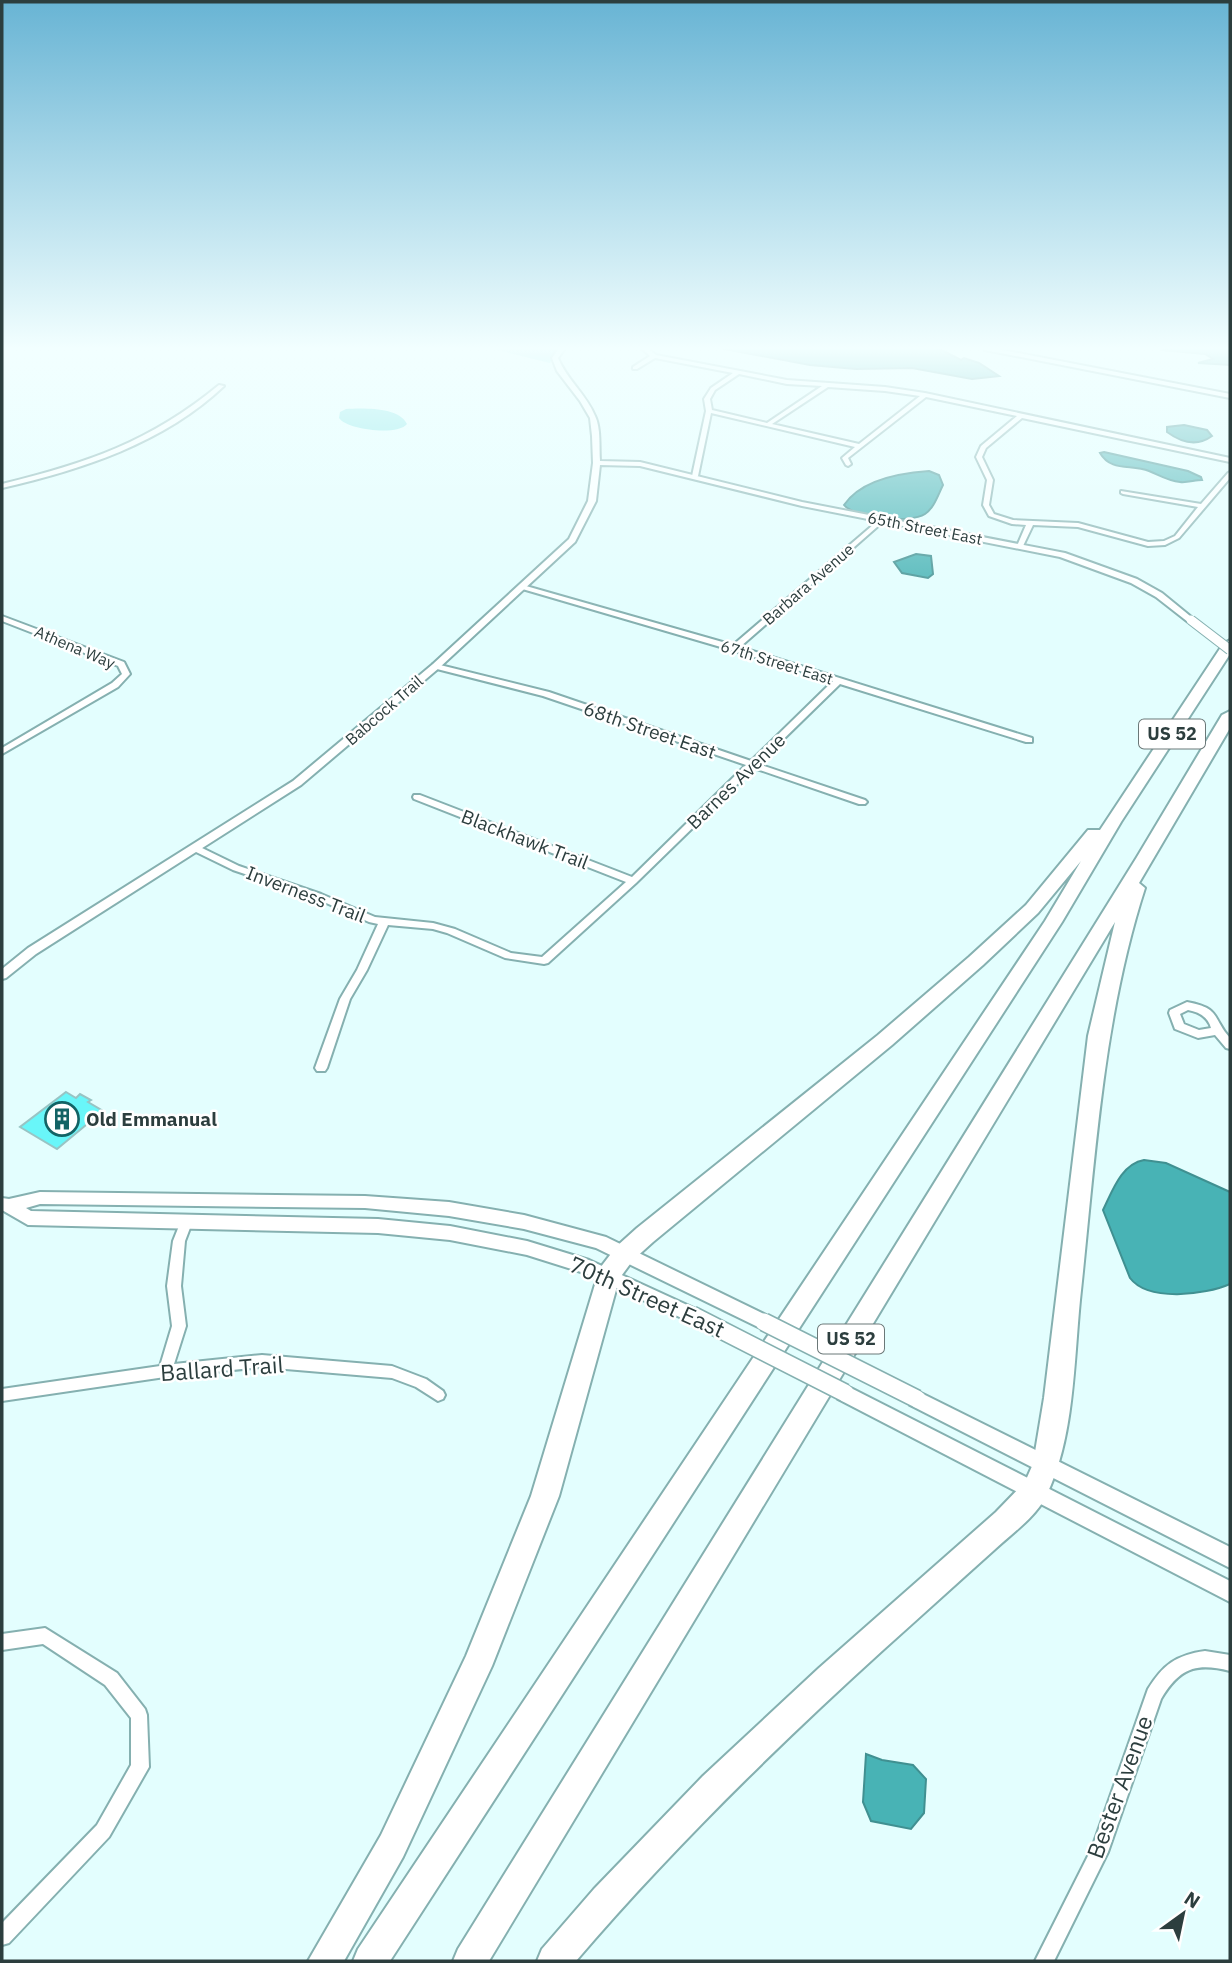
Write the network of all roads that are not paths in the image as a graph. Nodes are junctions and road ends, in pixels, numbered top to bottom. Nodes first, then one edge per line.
1 (145, 439) edge
2 (595, 439) edge
3 (703, 439) edge
4 (826, 439) edge
5 (869, 439) edge
6 (993, 439) edge
7 (1131, 439) edge
8 (859, 446) junction
9 (1230, 460) edge
10 (597, 463) junction
11 (848, 464) dead end
12 (1230, 474) edge
13 (695, 476) junction
14 (2, 486) edge
15 (1123, 492) dead end
16 (1202, 506) junction
17 (882, 520) junction
18 (1030, 524) junction
19 (1020, 545) junction
20 (523, 587) junction
21 (2, 618) edge
22 (1230, 644) edge
23 (734, 648) junction
24 (1230, 650) edge
25 (436, 666) junction
26 (838, 681) junction
27 (1230, 715) edge
28 (1029, 740) dead end
29 (2, 751) edge
30 (751, 765) junction
31 (417, 797) dead end
32 (862, 802) dead end
33 (1112, 822) junction
34 (197, 849) junction
35 (1146, 857) junction
36 (633, 881) junction
37 (384, 922) junction
38 (2, 975) edge
39 (1217, 1031) dead end
40 (1230, 1045) edge
41 (321, 1068) dead end
42 (6, 1205) edge
43 (187, 1220) junction
44 (617, 1264) junction
45 (165, 1371) junction
46 (2, 1395) edge
47 (438, 1395) dead end
48 (1041, 1477) junction
49 (1230, 1558) edge
50 (1230, 1592) edge
51 (2, 1642) edge
52 (1230, 1663) edge
53 (2, 1936) edge
54 (325, 1961) edge
55 (370, 1961) edge
56 (470, 1961) edge
57 (554, 1961) edge
58 (1044, 1961) edge

1 - 14 street
2 - 10 street, Babcock Trail
3 - 13 street
4 - 8 street
5 - 8 street
6 - 18 street
7 - 9 street
8 - 11 street
10 - 13 street, 65th Street East
10 - 20 street, Babcock Trail
12 - 16 street
13 - 17 street, 65th Street East
15 - 16 street
16 - 18 street
17 - 19 street, 65th Street East
17 - 23 street, Barbara Avenue
18 - 19 street
19 - 24 street, 65th Street East, bridge
20 - 23 street, 67th Street East
20 - 25 street, Babcock Trail
21 - 29 street, Athena Way
22 - 33 highway, US 52
23 - 26 street, 67th Street East
25 - 30 street, 68th Street East
25 - 34 street, Babcock Trail
26 - 28 street, 67th Street East
26 - 30 street, Barnes Avenue
27 - 35 highway, US 52
30 - 32 street, 68th Street East
30 - 36 street, Barnes Avenue
31 - 36 street, Blackhawk Trail
33 - 44 highway
33 - 55 highway, US 52
34 - 37 street, Inverness Trail
34 - 38 street, Babcock Trail
35 - 48 highway
35 - 56 highway, US 52
36 - 37 street, Inverness Trail
37 - 41 street
39 - 40 street
42 - 43 main road, 70th Street East
42 - 44 main road, 70th Street East
43 - 44 main road, 70th Street East
43 - 45 street
44 - 48 main road, 70th Street East, bridge
44 - 48 main road, 70th Street East, bridge
44 - 54 highway
45 - 46 street, Ballard Trail
45 - 47 street, Ballard Trail
48 - 49 main road, 70th Street East
48 - 50 main road, 70th Street East
48 - 57 highway
51 - 53 street
52 - 58 street, Bester Avenue

